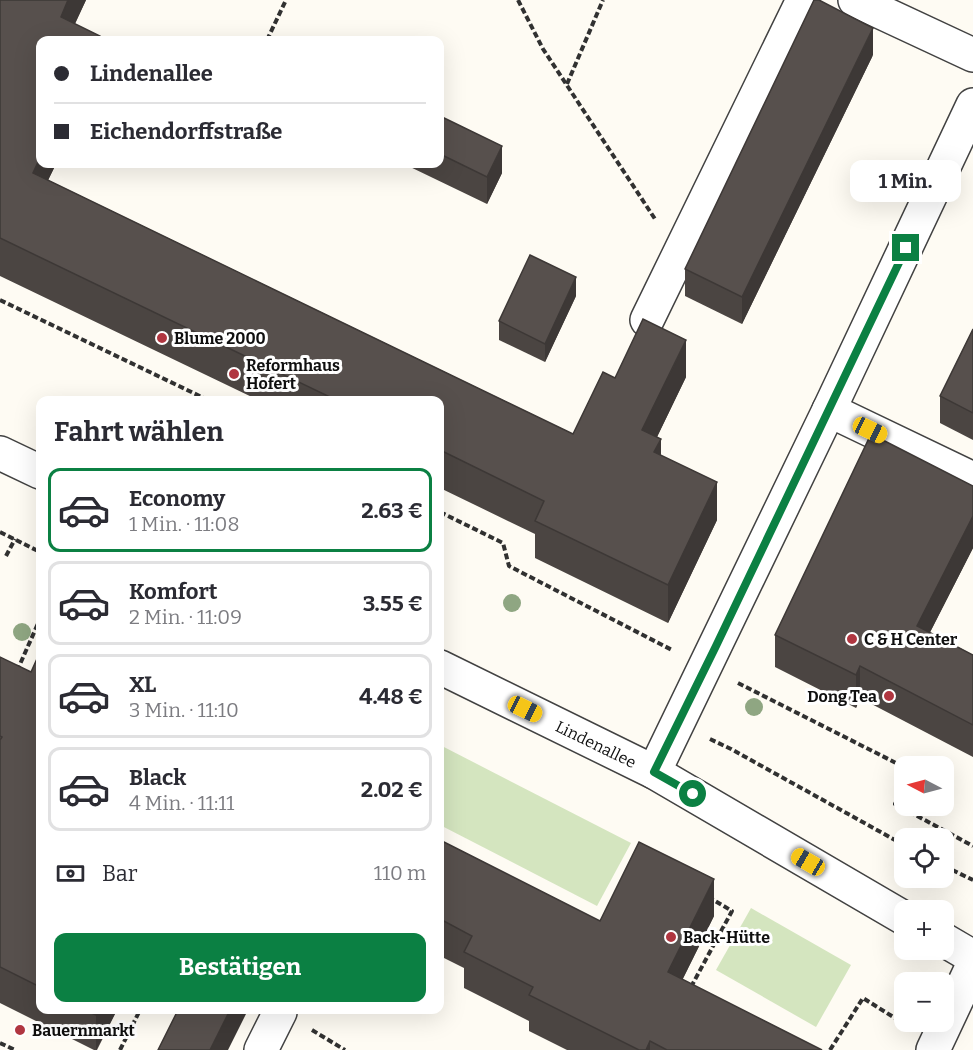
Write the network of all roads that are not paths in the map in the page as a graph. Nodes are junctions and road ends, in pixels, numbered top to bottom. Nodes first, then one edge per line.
1 (802, 0) edge
2 (855, 0) edge
3 (973, 55) edge
4 (973, 105) edge
5 (647, 320) edge
6 (829, 410) junction
7 (0, 453) edge
8 (36, 470) edge
9 (973, 479) edge
10 (444, 669) edge
11 (654, 772) junction
12 (894, 912) edge
13 (954, 946) edge
14 (973, 957) edge
15 (973, 965) edge
16 (279, 1014) edge
17 (934, 1047) edge
18 (261, 1050) edge

1 - 5 street
2 - 3 street
4 - 6 street
6 - 9 street
6 - 11 street
7 - 8 street
10 - 11 street, Lindenallee
11 - 12 street, Lindenallee
13 - 14 street
15 - 17 street
16 - 18 street

